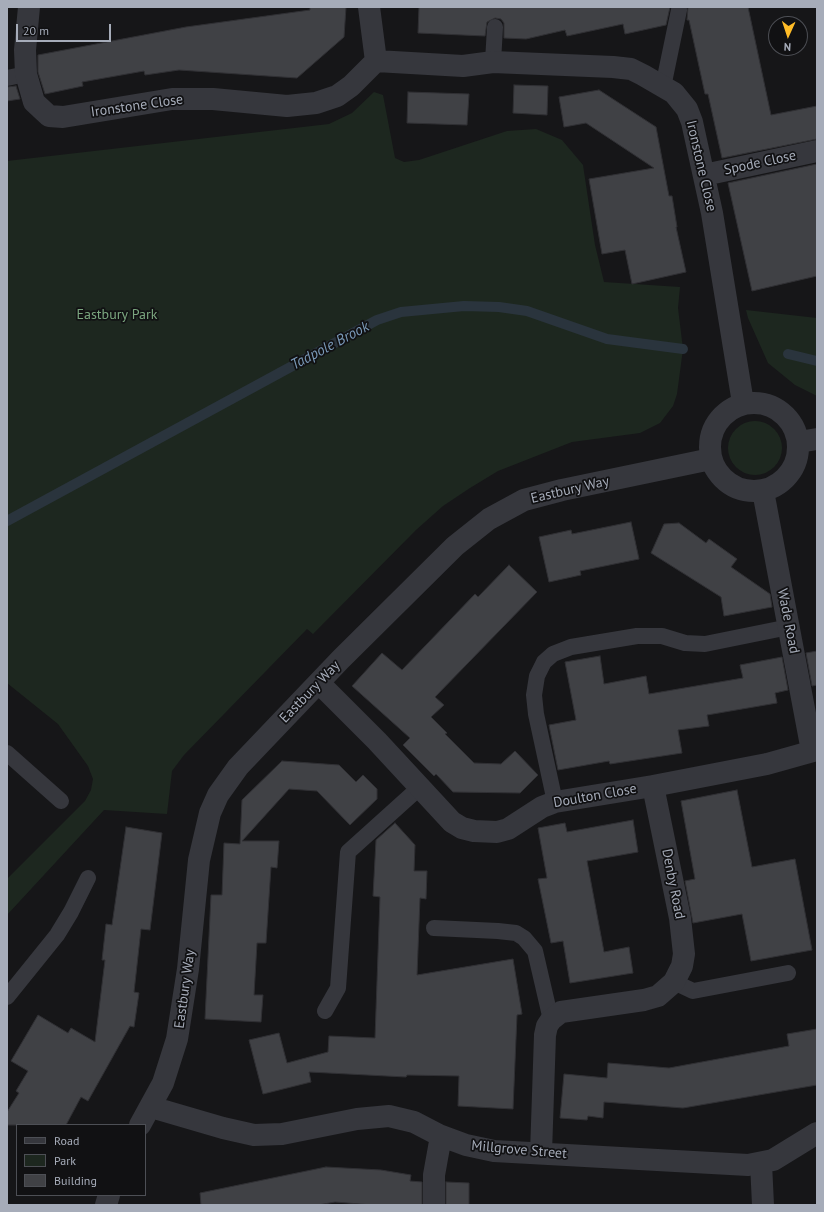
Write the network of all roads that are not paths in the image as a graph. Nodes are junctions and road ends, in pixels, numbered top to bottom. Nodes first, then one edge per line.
1 (29, 7) edge
2 (368, 7) edge
3 (679, 10) dead end
4 (495, 27) dead end
5 (376, 61) junction
6 (493, 62) junction
7 (16, 76) edge
8 (663, 87) junction
9 (817, 151) edge
10 (704, 175) junction
11 (743, 403) junction
12 (808, 441) edge
13 (711, 459) junction
14 (763, 491) junction
15 (789, 627) junction
16 (319, 683) junction
17 (815, 750) edge
18 (7, 753) edge
19 (653, 786) junction
20 (419, 788) junction
21 (61, 801) dead end
22 (555, 802) junction
23 (88, 878) dead end
24 (434, 928) dead end
25 (788, 973) dead end
26 (674, 982) junction
27 (7, 997) edge
28 (325, 1012) dead end
29 (551, 1020) junction
30 (151, 1107) junction
31 (141, 1124) edge
32 (817, 1133) edge
33 (441, 1136) junction
34 (541, 1152) junction
35 (761, 1163) junction
36 (434, 1205) edge
37 (763, 1205) edge

1 - 7 street, Ironstone Close
2 - 5 street
3 - 8 lane
4 - 6 lane
5 - 6 street, Ironstone Close
5 - 7 street, Ironstone Close
6 - 8 street, Ironstone Close
8 - 10 street, Ironstone Close
9 - 10 street, Spode Close
10 - 11 street, Ironstone Close
11 - 12 street
11 - 13 street
12 - 14 street
13 - 14 street
13 - 16 street, Eastbury Way
14 - 15 street, Wade Road
15 - 17 street, Wade Road
15 - 22 lane
16 - 20 street, Doulton Close
16 - 30 street, Eastbury Way
17 - 19 street, Doulton Close
18 - 21 lane
19 - 22 street, Doulton Close
19 - 26 street, Denby Road
20 - 22 street, Doulton Close
20 - 28 lane
23 - 27 lane
24 - 29 lane
25 - 26 lane
26 - 29 street, Denby Road
29 - 34 street
30 - 31 street, Eastbury Way
30 - 33 street, Millgrove Street
32 - 35 street, Millgrove Street
33 - 34 street, Millgrove Street
33 - 36 street
34 - 35 street, Millgrove Street
35 - 37 street

